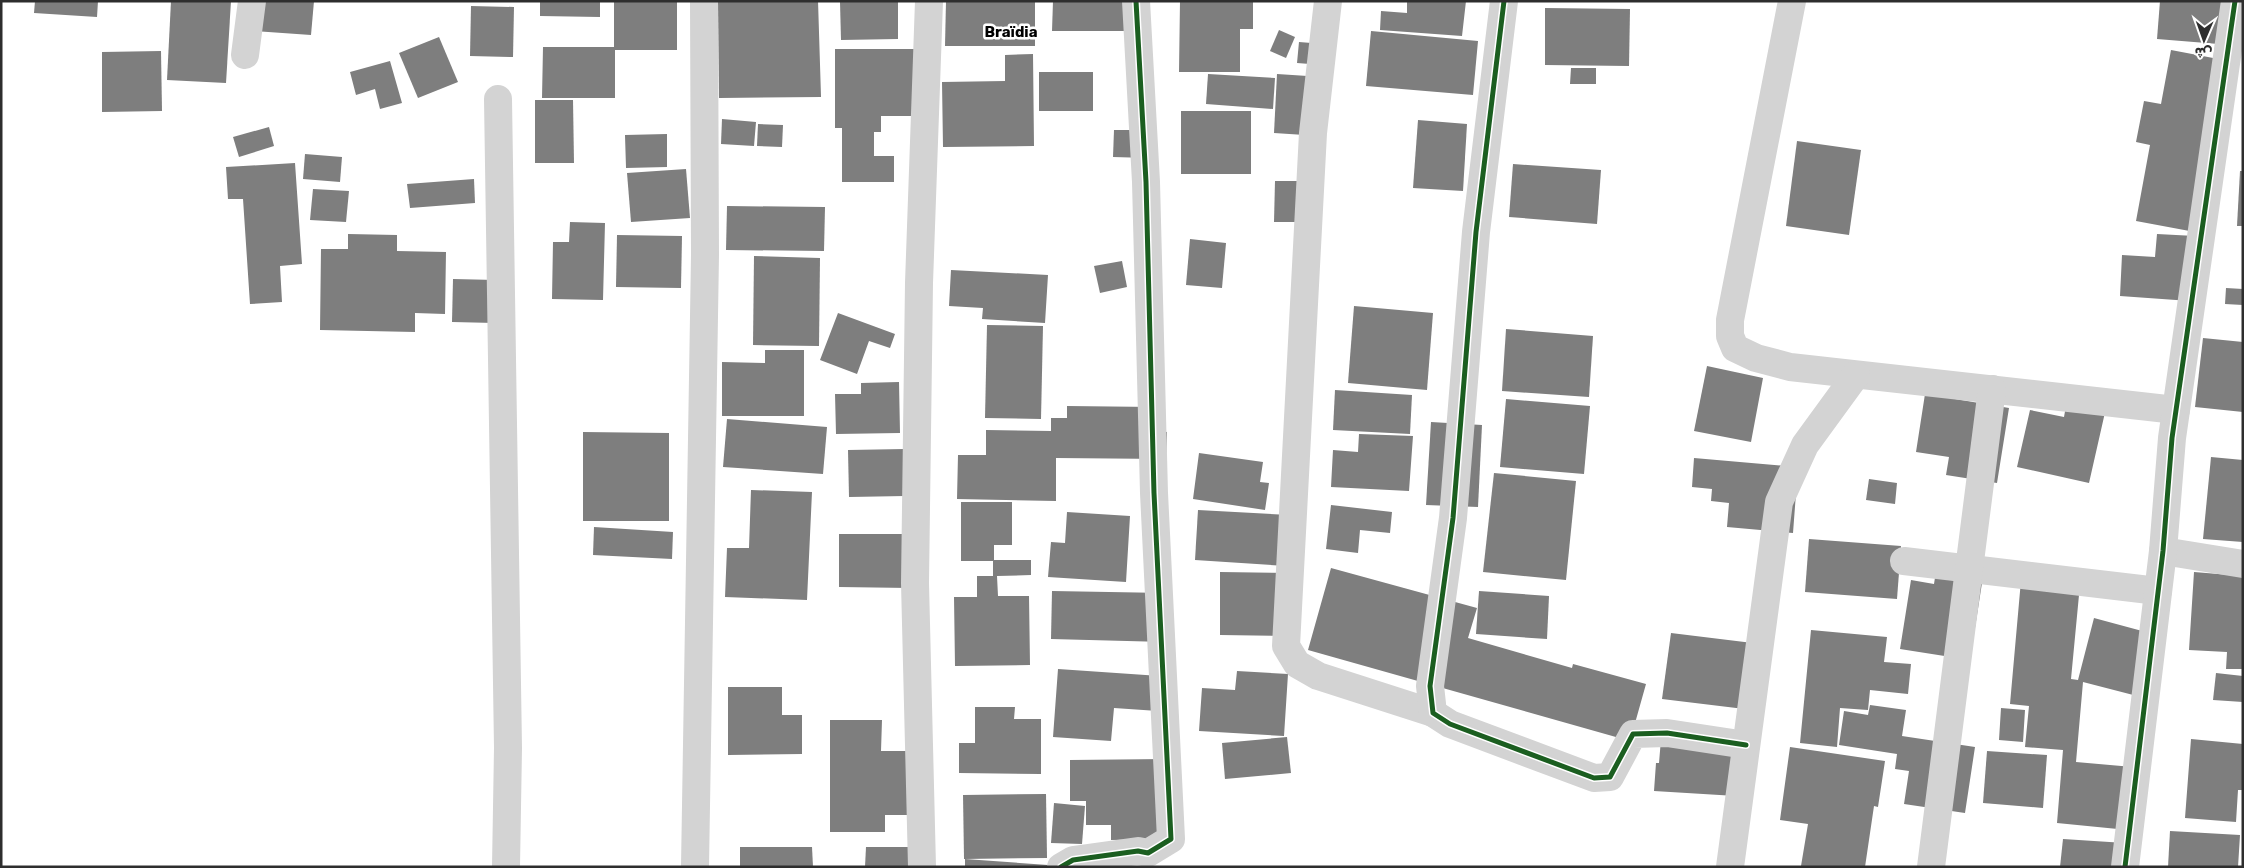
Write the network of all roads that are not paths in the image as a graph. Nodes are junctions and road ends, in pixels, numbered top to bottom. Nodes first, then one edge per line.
1 (252, 1) edge
2 (704, 1) edge
3 (930, 1) edge
4 (1136, 1) edge
5 (1328, 1) edge
6 (1504, 1) edge
7 (1792, 1) edge
8 (2235, 1) edge
9 (245, 55) dead end
10 (498, 99) dead end
11 (1856, 375) junction
12 (1992, 389) junction
13 (2176, 410) junction
14 (2163, 550) junction
15 (1904, 561) dead end
16 (2243, 564) edge
17 (1970, 569) junction
18 (2158, 592) junction
19 (1433, 712) junction
20 (1746, 745) junction
21 (506, 867) edge
22 (695, 867) edge
23 (922, 867) edge
24 (1061, 867) edge
25 (1730, 867) edge
26 (1931, 867) edge
27 (2125, 867) edge

1 - 9 street
2 - 22 street
3 - 23 street
4 - 24 street
5 - 19 street
6 - 19 street
7 - 11 street
8 - 13 street
10 - 21 street
11 - 12 street
11 - 20 street
12 - 13 street
12 - 17 street
13 - 14 street
14 - 16 street
14 - 18 street
15 - 17 street
17 - 18 street
17 - 26 street
18 - 27 street
19 - 20 street
20 - 25 street

